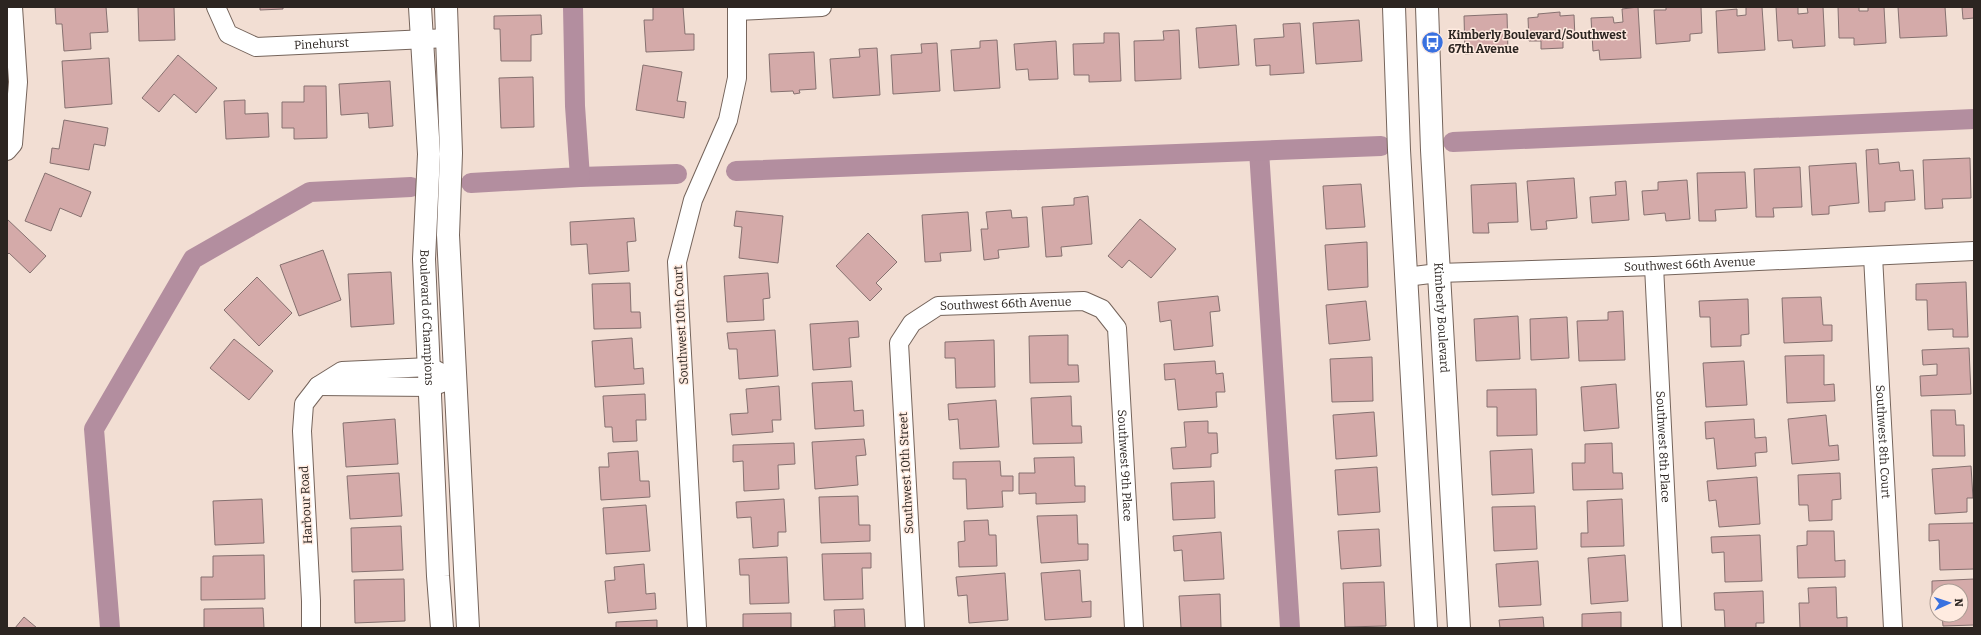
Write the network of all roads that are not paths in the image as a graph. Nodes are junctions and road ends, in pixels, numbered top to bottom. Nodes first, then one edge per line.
1 (13, 7) edge
2 (216, 7) edge
3 (420, 7) edge
4 (446, 7) edge
5 (822, 7) edge
6 (1394, 7) edge
7 (1427, 7) edge
8 (737, 9) edge
9 (448, 38) junction
10 (421, 39) junction
11 (7, 151) edge
12 (427, 196) junction
13 (449, 196) junction
14 (1974, 252) edge
15 (1873, 256) junction
16 (1654, 266) junction
17 (1438, 273) junction
18 (1406, 277) junction
19 (1102, 309) joint
20 (912, 323) joint
21 (430, 377) junction
22 (454, 378) junction
23 (311, 628) edge
24 (442, 628) edge
25 (468, 628) edge
26 (697, 628) edge
27 (915, 628) edge
28 (1134, 628) edge
29 (1426, 628) edge
30 (1459, 628) edge
31 (1672, 628) edge
32 (1893, 628) edge

1 - 11 street
2 - 10 street, Pinehurst
3 - 10 street, Boulevard of Champions
4 - 9 street, Boulevard of Champions
5 - 8 street
6 - 18 street
7 - 17 street, Kimberly Boulevard
8 - 26 street, Southwest 10th Court
9 - 10 street, Pinehurst
9 - 13 street, Boulevard of Champions
10 - 12 street, Boulevard of Champions
12 - 13 street
12 - 21 street, Boulevard of Champions
13 - 22 street, Boulevard of Champions
14 - 15 street, Southwest 66th Avenue
15 - 16 street, Southwest 66th Avenue
15 - 32 street, Southwest 8th Court
16 - 17 street, Southwest 66th Avenue
16 - 31 street, Southwest 8th Place
17 - 18 street, Southwest 66th Avenue
17 - 30 street, Kimberly Boulevard
18 - 29 street
19 - 20 street, Southwest 66th Avenue
19 - 28 street, Southwest 9th Place
20 - 27 street, Southwest 10th Street
21 - 22 street
21 - 23 street, Harbour Road
21 - 24 street, Boulevard of Champions
22 - 25 street, Boulevard of Champions

